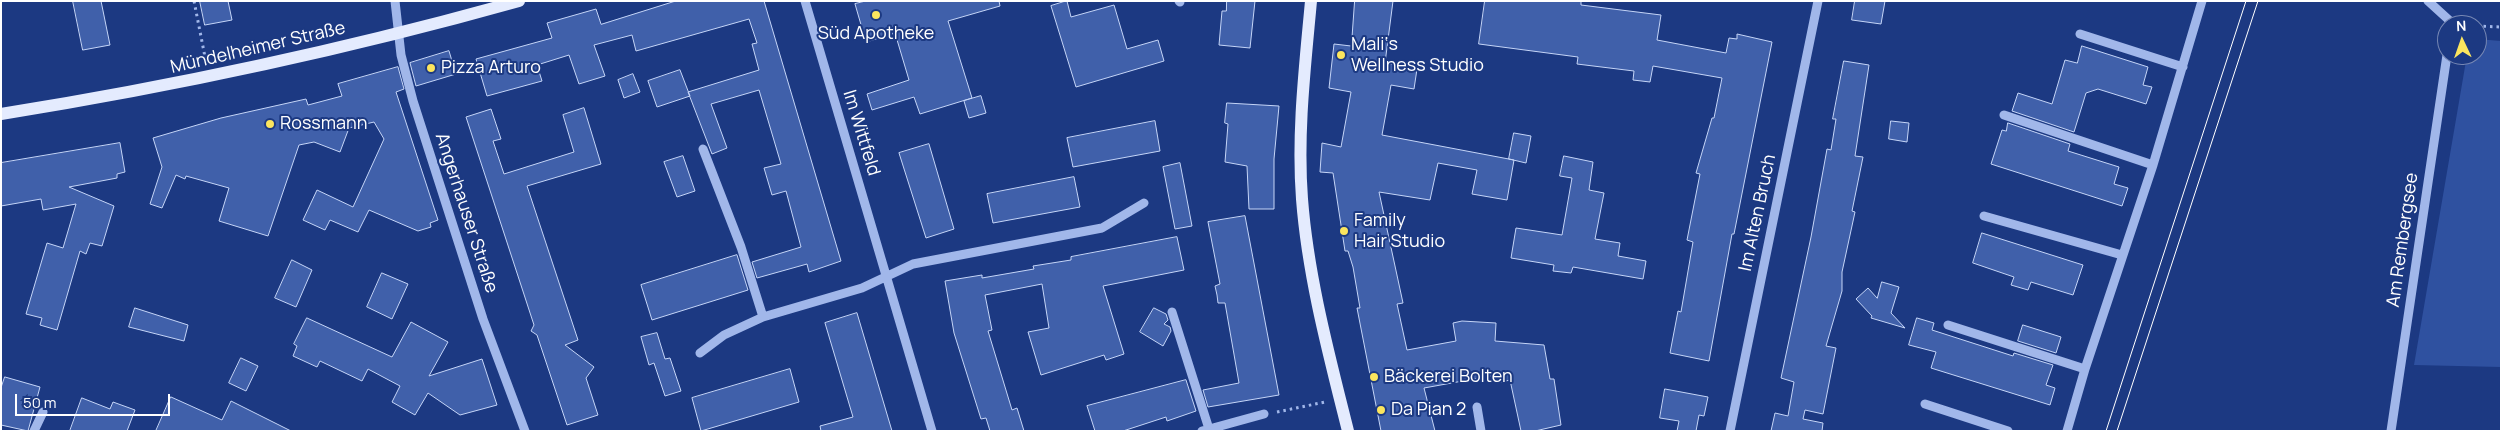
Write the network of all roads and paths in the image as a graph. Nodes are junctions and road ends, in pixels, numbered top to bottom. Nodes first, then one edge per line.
1 (194, 1) edge
2 (395, 1) edge
3 (518, 1) edge
4 (805, 1) edge
5 (1312, 1) edge
6 (1818, 1) edge
7 (2202, 1) edge
8 (2428, 1) edge
9 (2443, 15) edge
10 (2487, 26) edge
11 (2501, 27) edge
12 (398, 33) junction
13 (2080, 34) dead end
14 (2446, 65) edge
15 (2183, 67) junction
16 (209, 77) junction
17 (1, 114) edge
18 (2004, 115) dead end
19 (703, 149) dead end
20 (2153, 165) junction
21 (1144, 203) dead end
22 (1984, 216) dead end
23 (2122, 254) junction
24 (886, 275) junction
25 (1172, 312) dead end
26 (763, 318) junction
27 (1948, 326) dead end
28 (700, 353) dead end
29 (2085, 369) junction
30 (1340, 399) junction
31 (1925, 404) dead end
32 (1477, 407) dead end
33 (43, 412) dead end
34 (1264, 414) joint
35 (1205, 430) edge
36 (34, 431) edge
37 (525, 431) edge
38 (932, 431) edge
39 (1348, 431) edge
40 (1481, 431) edge
41 (1730, 431) edge
42 (2008, 431) edge
43 (2067, 431) edge
44 (2391, 431) edge

1 - 16 path
2 - 12 street, Angerhauser Straße
3 - 12 main road, Mündelheimer Straße
4 - 24 street, Im Wittfeld
5 - 30 main road
6 - 41 street, Im Alten Bruch
7 - 15 street
8 - 9 street
10 - 11 path
12 - 16 main road, Mündelheimer Straße
12 - 37 street, Angerhauser Straße
13 - 15 street
14 - 44 street, Am Rembergsee
15 - 20 street
16 - 17 main road, Mündelheimer Straße
18 - 20 street
19 - 26 street
20 - 23 street
21 - 24 street
22 - 23 street
23 - 29 street
24 - 26 street
24 - 38 street, Im Wittfeld
25 - 35 street
26 - 28 street
27 - 29 street
29 - 43 street
30 - 34 path
30 - 39 main road
31 - 42 street
32 - 40 street
33 - 36 street
34 - 35 street

